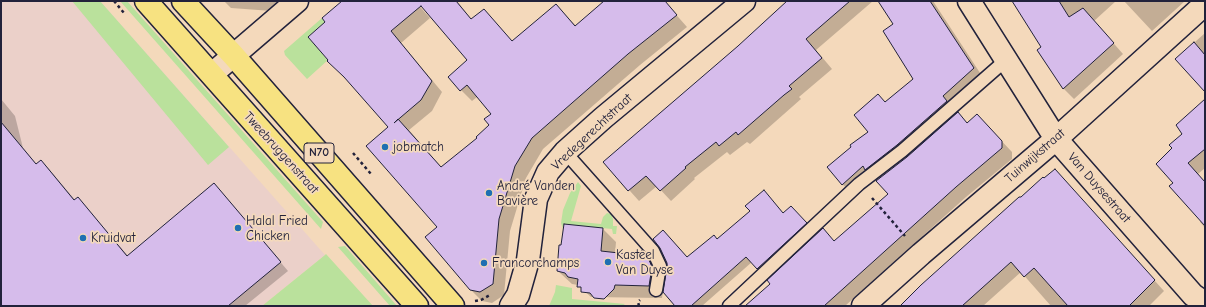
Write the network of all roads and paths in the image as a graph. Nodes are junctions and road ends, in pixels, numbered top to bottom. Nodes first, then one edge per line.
1 (146, 1) edge
2 (183, 1) edge
3 (297, 1) edge
4 (744, 1) edge
5 (969, 1) edge
6 (1205, 4) edge
7 (233, 55) junction
8 (1006, 60) junction
9 (212, 74) junction
10 (1056, 139) junction
11 (565, 152) junction
12 (859, 184) junction
13 (921, 254) junction
14 (656, 290) dead end
15 (1193, 301) edge
16 (417, 306) edge
17 (453, 306) edge
18 (511, 306) edge
19 (729, 306) edge
20 (863, 306) edge

1 - 9 main road, Tweebruggenstraat / N70
2 - 7 main road, N70
3 - 7 street
4 - 11 street, Vredegerechtstraat
5 - 8 street, Van Duysestraat
6 - 10 street, Tuinwijkstraat
7 - 9 street
7 - 17 main road, N70
8 - 10 street, Van Duysestraat
8 - 12 lane
9 - 16 main road, Tweebruggenstraat / N70
10 - 13 street, Tuinwijkstraat
10 - 15 street, Van Duysestraat
11 - 14 lane
11 - 18 street, Vredegerechtstraat
12 - 13 path
12 - 19 lane
13 - 20 street, Tuinwijkstraat

